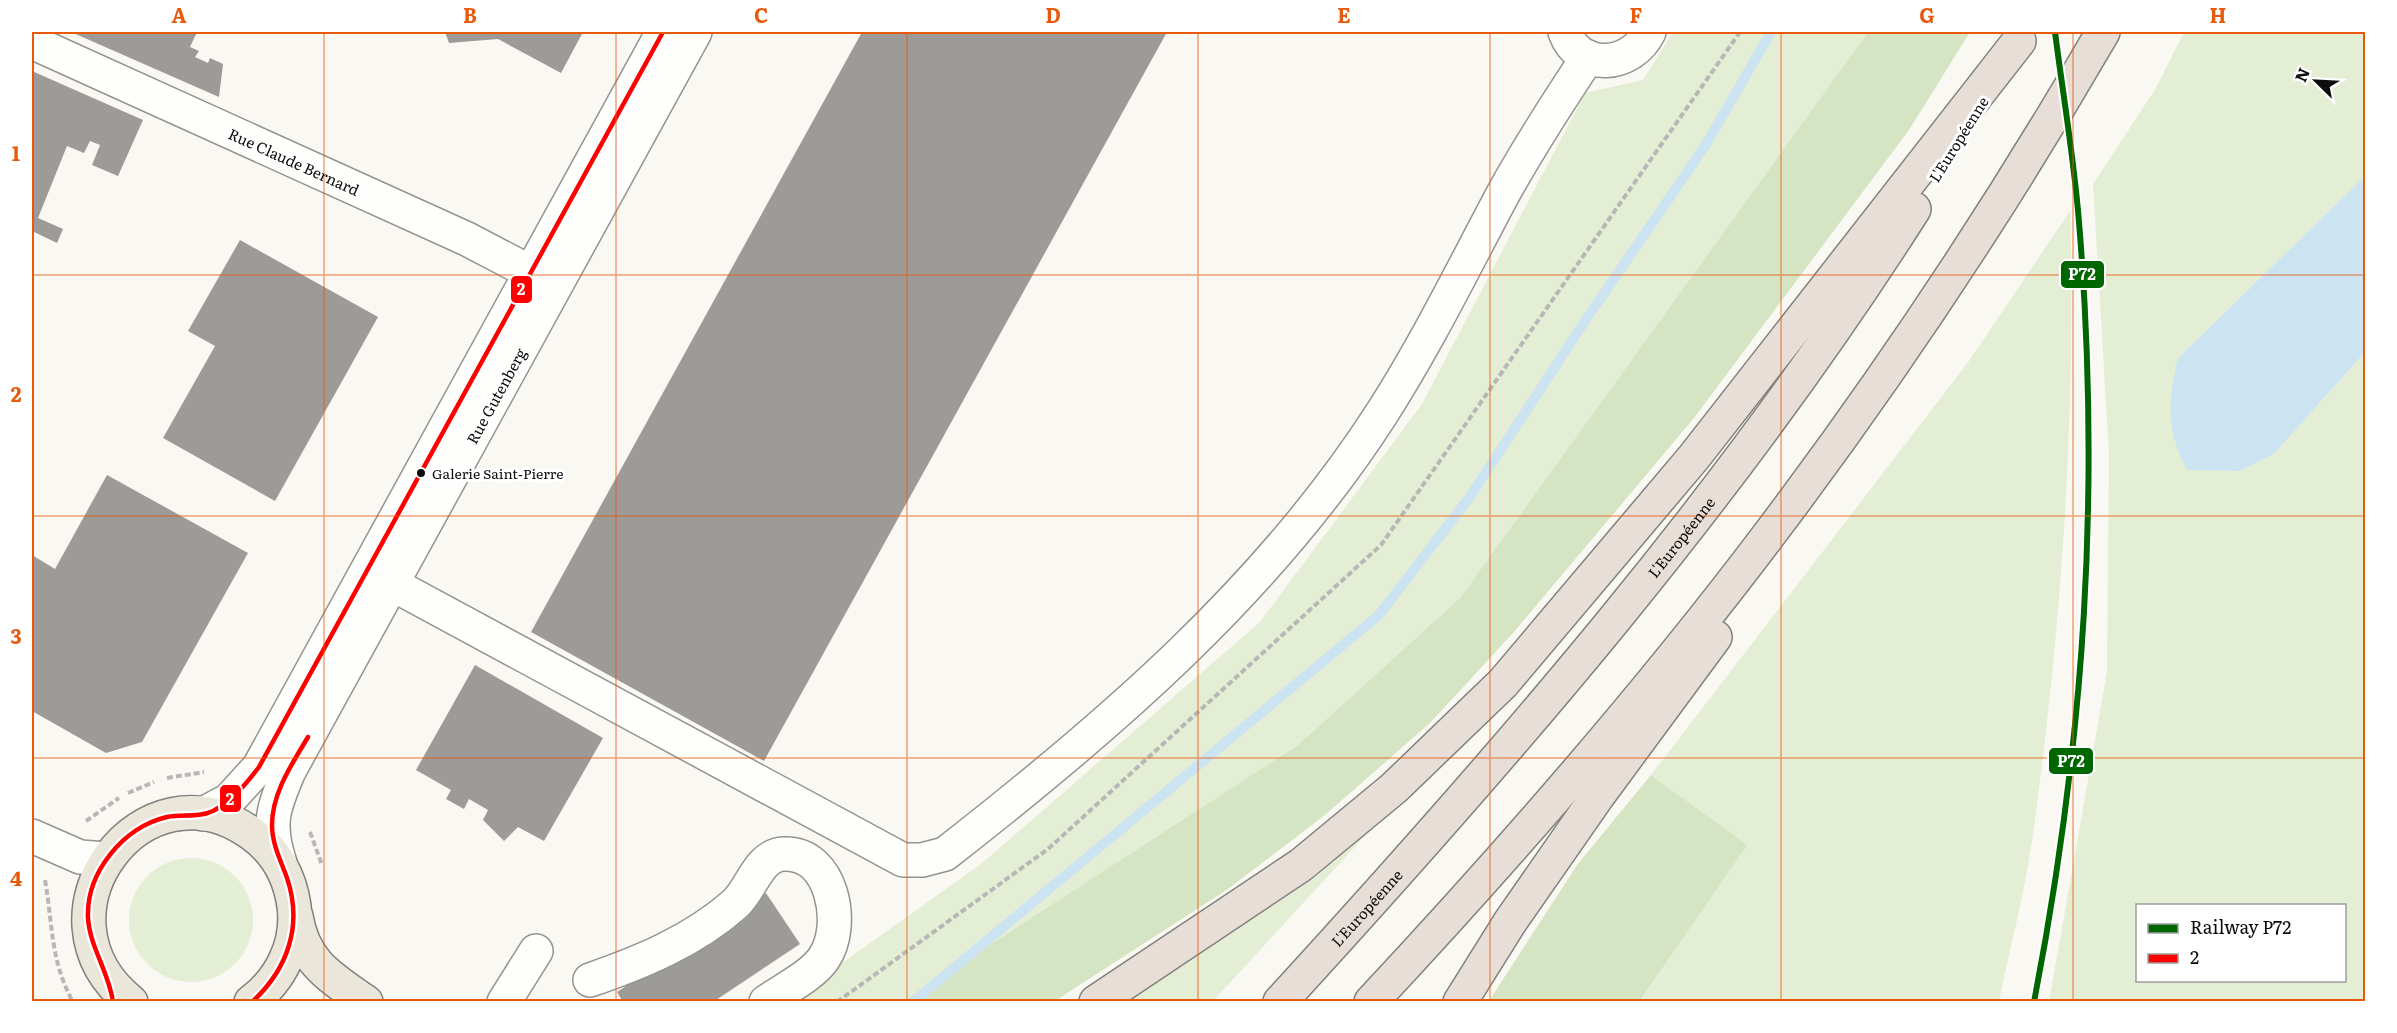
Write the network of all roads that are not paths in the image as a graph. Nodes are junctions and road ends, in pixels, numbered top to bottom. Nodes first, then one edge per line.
1 (663, 32) edge
2 (695, 32) edge
3 (1565, 32) edge
4 (1649, 32) edge
5 (2103, 32) edge
6 (2022, 36) edge
7 (32, 42) edge
8 (1588, 57) junction
9 (543, 279) junction
10 (1767, 537) junction
11 (392, 584) junction
12 (203, 814) junction
13 (32, 836) edge
14 (106, 859) junction
15 (280, 863) junction
16 (294, 910) junction
17 (536, 951) dead end
18 (590, 980) dead end
19 (118, 995) edge
20 (251, 1002) edge
21 (366, 1002) edge
22 (504, 1002) edge
23 (766, 1002) edge
24 (1096, 1002) edge
25 (1280, 1002) edge
26 (1371, 1002) edge
27 (1460, 1002) edge

1 - 9 street, Rue Gutenberg
2 - 9 street, Rue Gutenberg
3 - 8 street
4 - 8 street
5 - 10 highway
6 - 24 highway
6 - 25 highway, L'Européenne
7 - 9 street, Rue Claude Bernard
8 - 11 street
9 - 11 street, Rue Gutenberg
9 - 12 street, Rue Gutenberg
10 - 26 highway
10 - 27 highway
11 - 15 street, Rue Gutenberg
12 - 14 main road
12 - 15 main road
13 - 14 street
14 - 19 main road
15 - 16 main road
16 - 20 main road
16 - 21 main road
17 - 22 street
18 - 23 street

